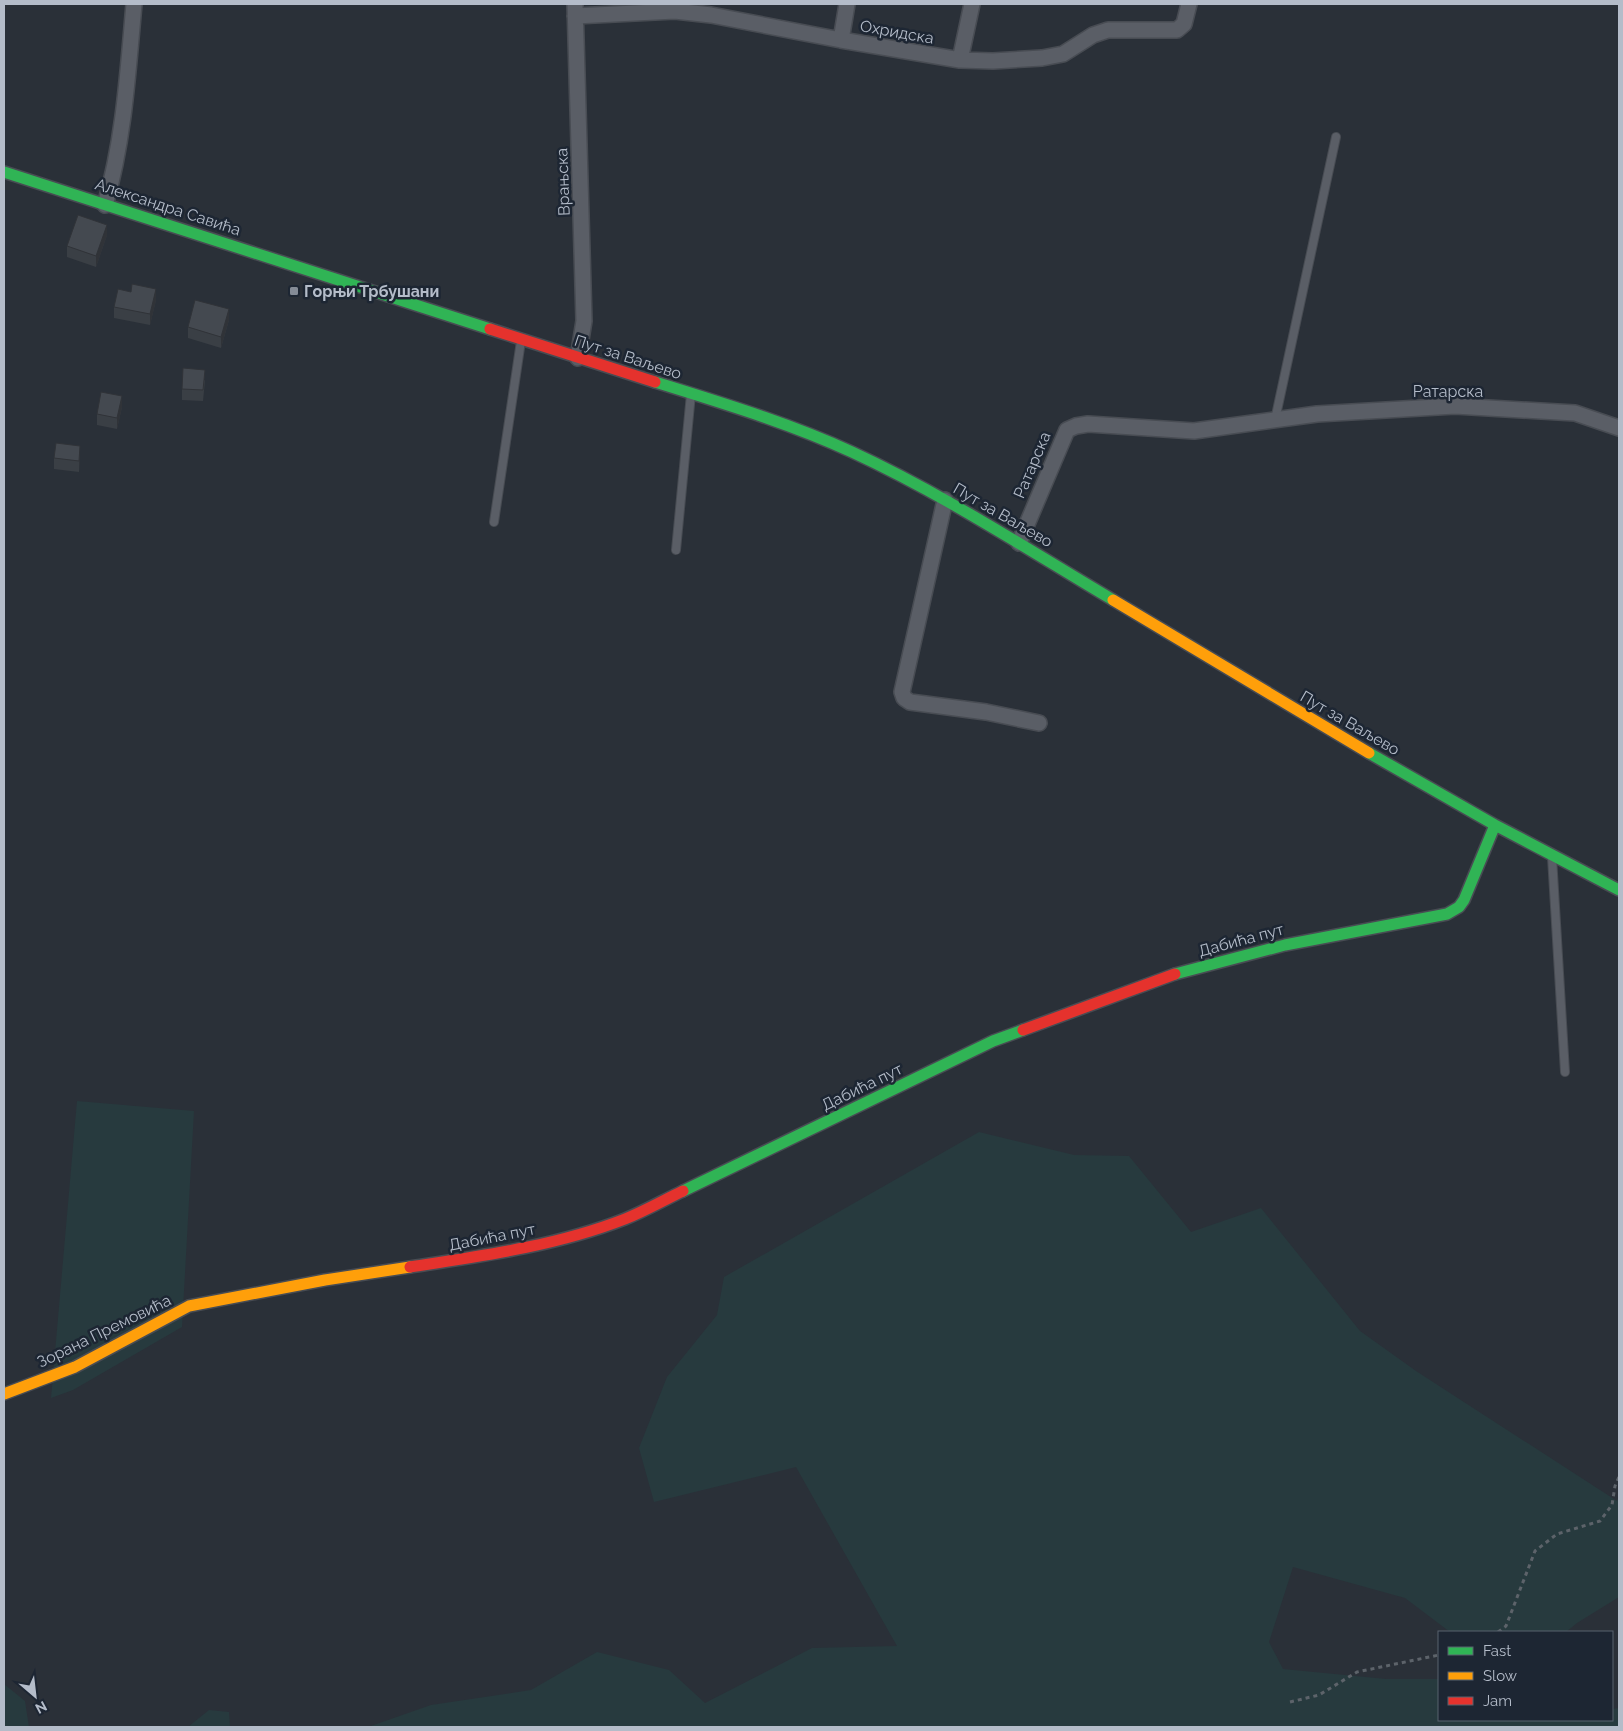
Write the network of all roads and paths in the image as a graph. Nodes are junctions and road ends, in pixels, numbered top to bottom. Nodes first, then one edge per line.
1 (134, 4) edge
2 (847, 4) edge
3 (972, 4) edge
4 (1189, 4) edge
5 (575, 10) edge
6 (841, 40) junction
7 (960, 60) junction
8 (1336, 137) dead end
9 (4, 172) edge
10 (105, 205) junction
11 (322, 274) joint
12 (522, 339) junction
13 (578, 358) junction
14 (691, 394) junction
15 (1275, 420) junction
16 (1619, 428) edge
17 (946, 500) junction
18 (494, 522) dead end
19 (1019, 543) junction
20 (676, 550) dead end
21 (1039, 723) dead end
22 (1495, 825) junction
23 (1551, 855) junction
24 (1619, 890) edge
25 (1565, 1072) dead end
26 (190, 1306) joint
27 (4, 1394) edge
28 (1619, 1477) edge
29 (1499, 1631) edge
30 (1438, 1655) edge
31 (1290, 1702) dead end

1 - 10 street
2 - 6 street
3 - 7 street
4 - 7 street, Охридска
5 - 6 street, Охридска
5 - 13 street, Врањска
6 - 7 street, Охридска
8 - 15 lane
9 - 10 main road, Александра Савића
10 - 11 main road, Александра Савића
11 - 12 main road, Пут за Ваљево
12 - 13 main road, Пут за Ваљево
12 - 18 lane
13 - 14 main road, Пут за Ваљево
14 - 17 main road, Пут за Ваљево
14 - 20 lane
15 - 16 street, Ратарска
15 - 19 street, Ратарска
17 - 19 main road, Пут за Ваљево
17 - 21 street
19 - 22 main road, Пут за Ваљево
22 - 23 main road, Пут за Ваљево
22 - 26 main road, Дабића пут
23 - 24 main road, Пут за Ваљево
23 - 25 lane
26 - 27 main road, Зорана Премовића
28 - 29 path
30 - 31 path

